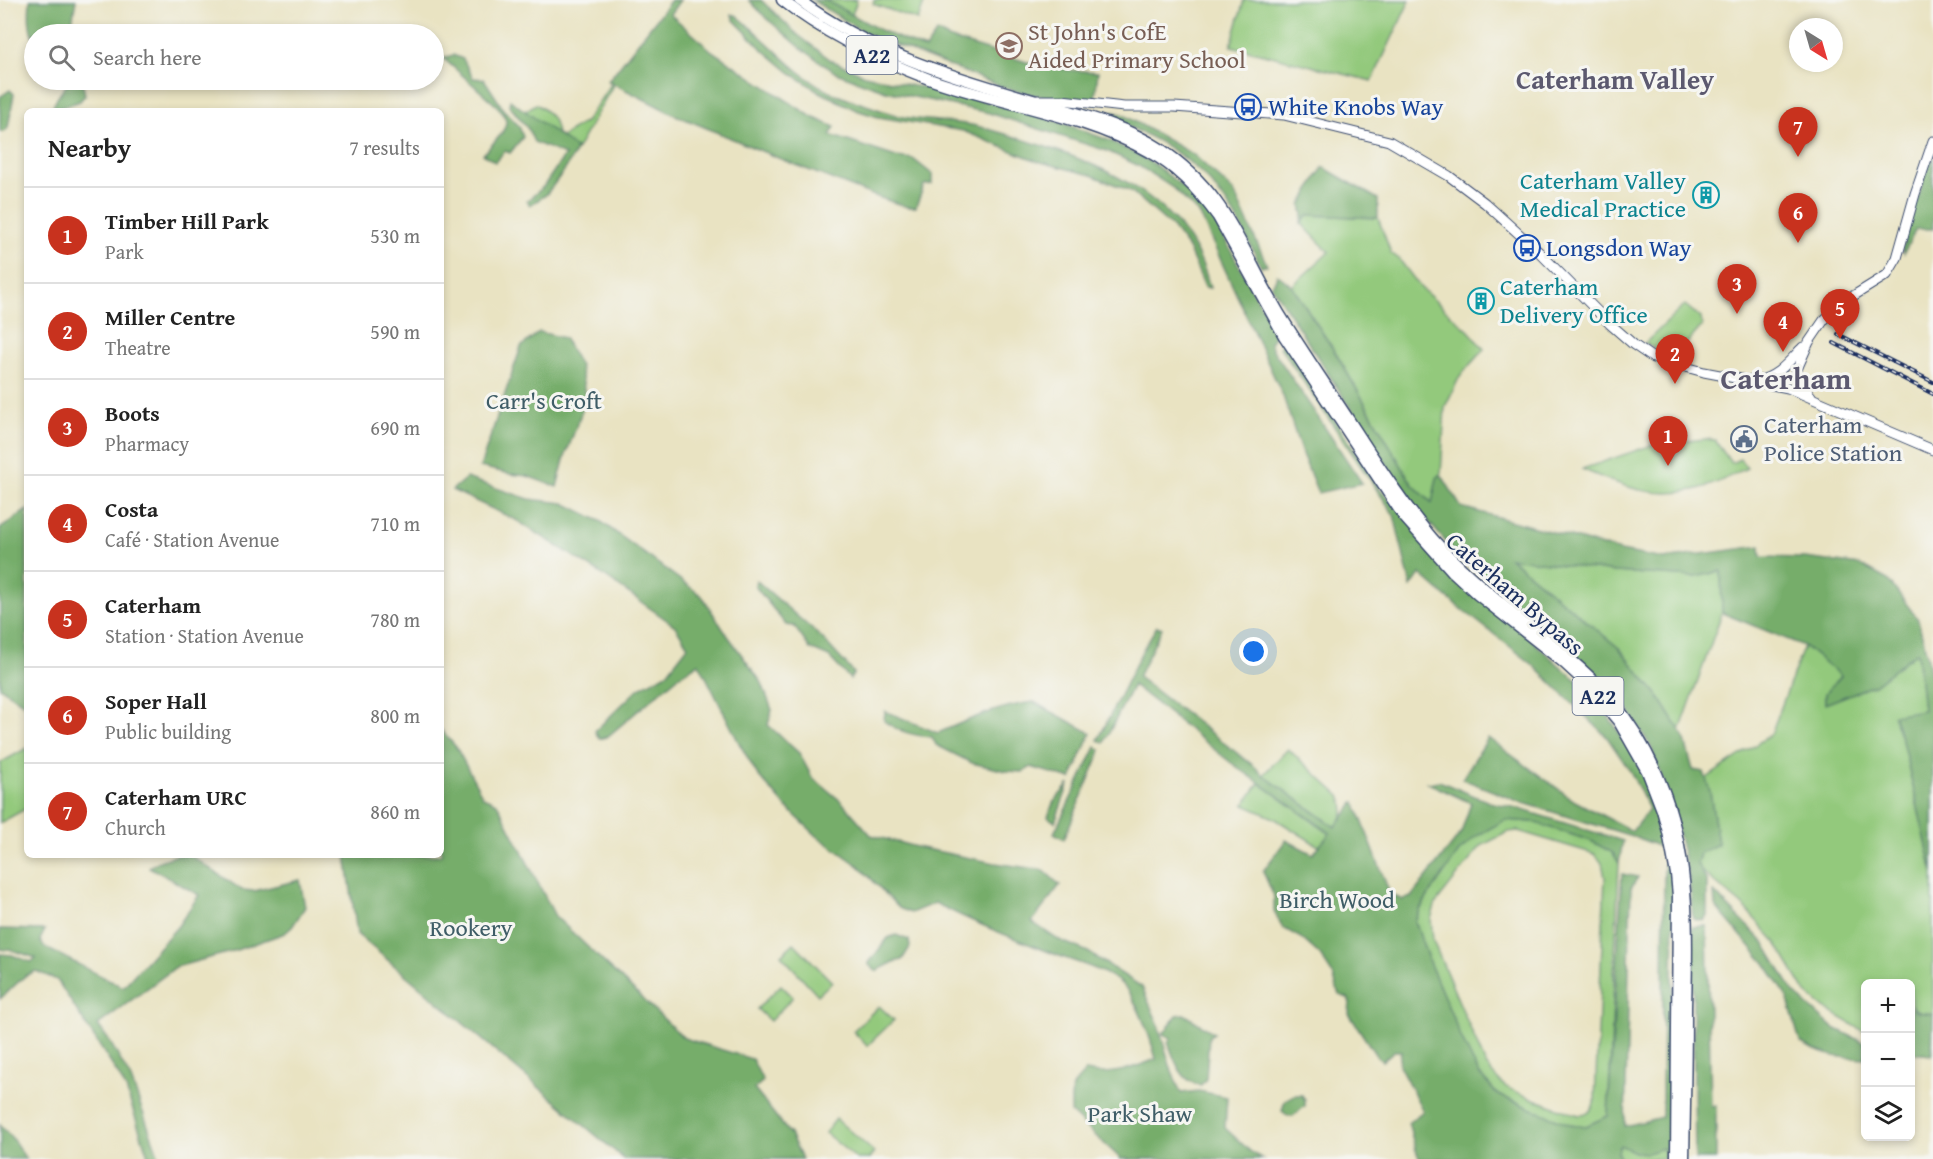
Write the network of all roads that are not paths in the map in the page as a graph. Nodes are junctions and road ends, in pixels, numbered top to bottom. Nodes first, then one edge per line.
1 (782, 0) edge
2 (800, 0) edge
3 (1032, 100) junction
4 (1086, 104) junction
5 (1069, 112) junction
6 (1055, 116) junction
7 (1933, 141) edge
8 (1809, 342) junction
9 (1780, 371) junction
10 (1795, 377) junction
11 (1755, 382) junction
12 (1785, 387) junction
13 (1813, 398) junction
14 (1933, 450) edge
15 (1676, 1159) edge
16 (1684, 1159) edge

1 - 6 highway, A22
2 - 3 highway, A22
3 - 4 main road
3 - 5 highway, A22
4 - 5 main road
4 - 11 main road
5 - 6 main road
5 - 16 highway, Caterham Bypass / A22
6 - 15 highway, Caterham Bypass / A22
7 - 8 main road
8 - 9 main road
8 - 10 main road
9 - 10 main road
9 - 11 main road
9 - 12 main road
10 - 12 main road
10 - 13 main road
11 - 12 main road
12 - 13 main road
13 - 14 main road

